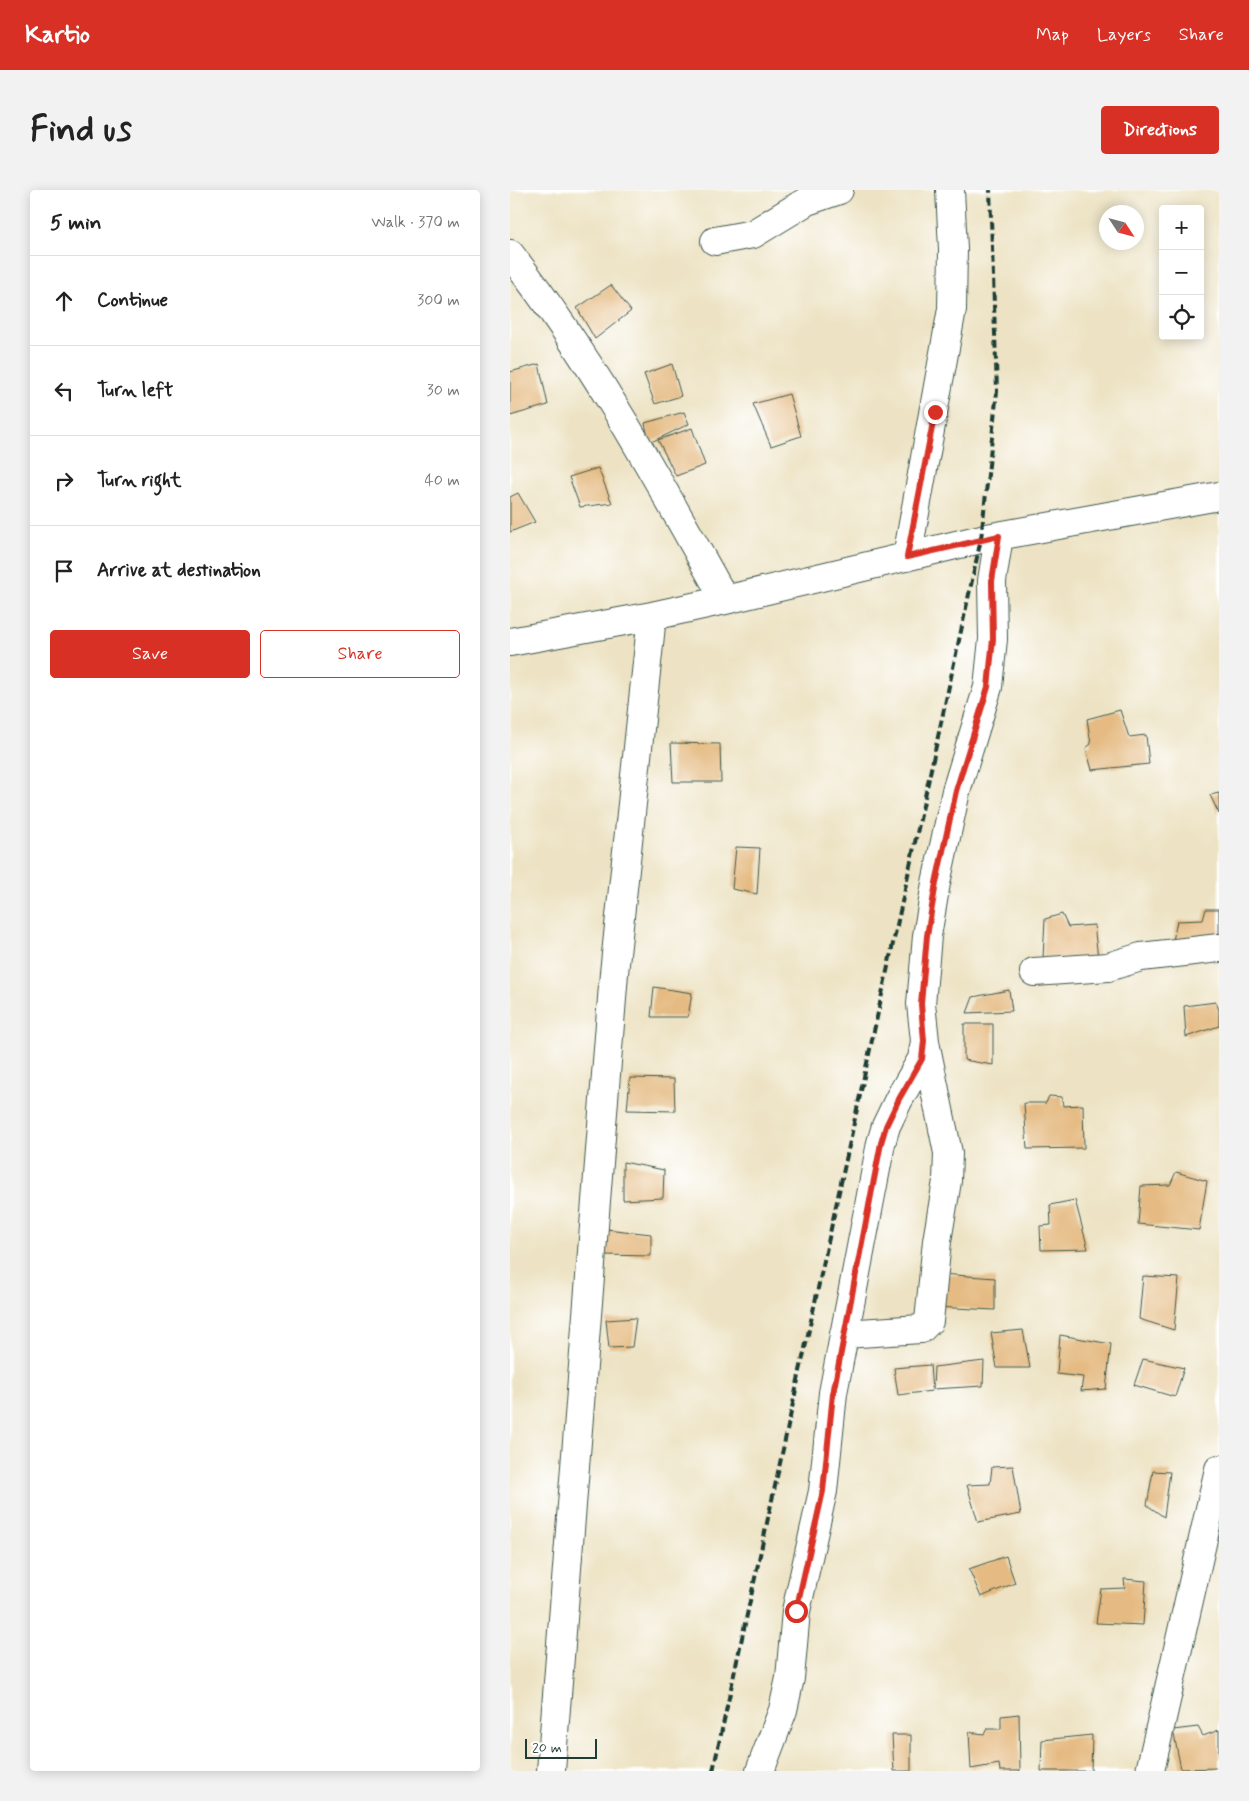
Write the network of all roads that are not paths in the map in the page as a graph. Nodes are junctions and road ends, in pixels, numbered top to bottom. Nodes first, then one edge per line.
1 (838, 190) edge
2 (950, 190) edge
3 (715, 241) dead end
4 (510, 254) edge
5 (1219, 496) edge
6 (999, 536) junction
7 (907, 557) junction
8 (725, 600) junction
9 (652, 616) junction
10 (510, 642) edge
11 (1219, 948) edge
12 (1034, 972) dead end
13 (924, 1041) junction
14 (844, 1334) junction
15 (1219, 1469) edge
16 (551, 1771) edge
17 (760, 1771) edge
18 (1150, 1771) edge

1 - 3 street
2 - 7 street
4 - 8 street
5 - 6 street
6 - 7 street
6 - 13 street
7 - 8 street
8 - 9 street
9 - 10 street
9 - 16 street
11 - 12 street
13 - 14 street
13 - 14 street
14 - 17 street
15 - 18 street

